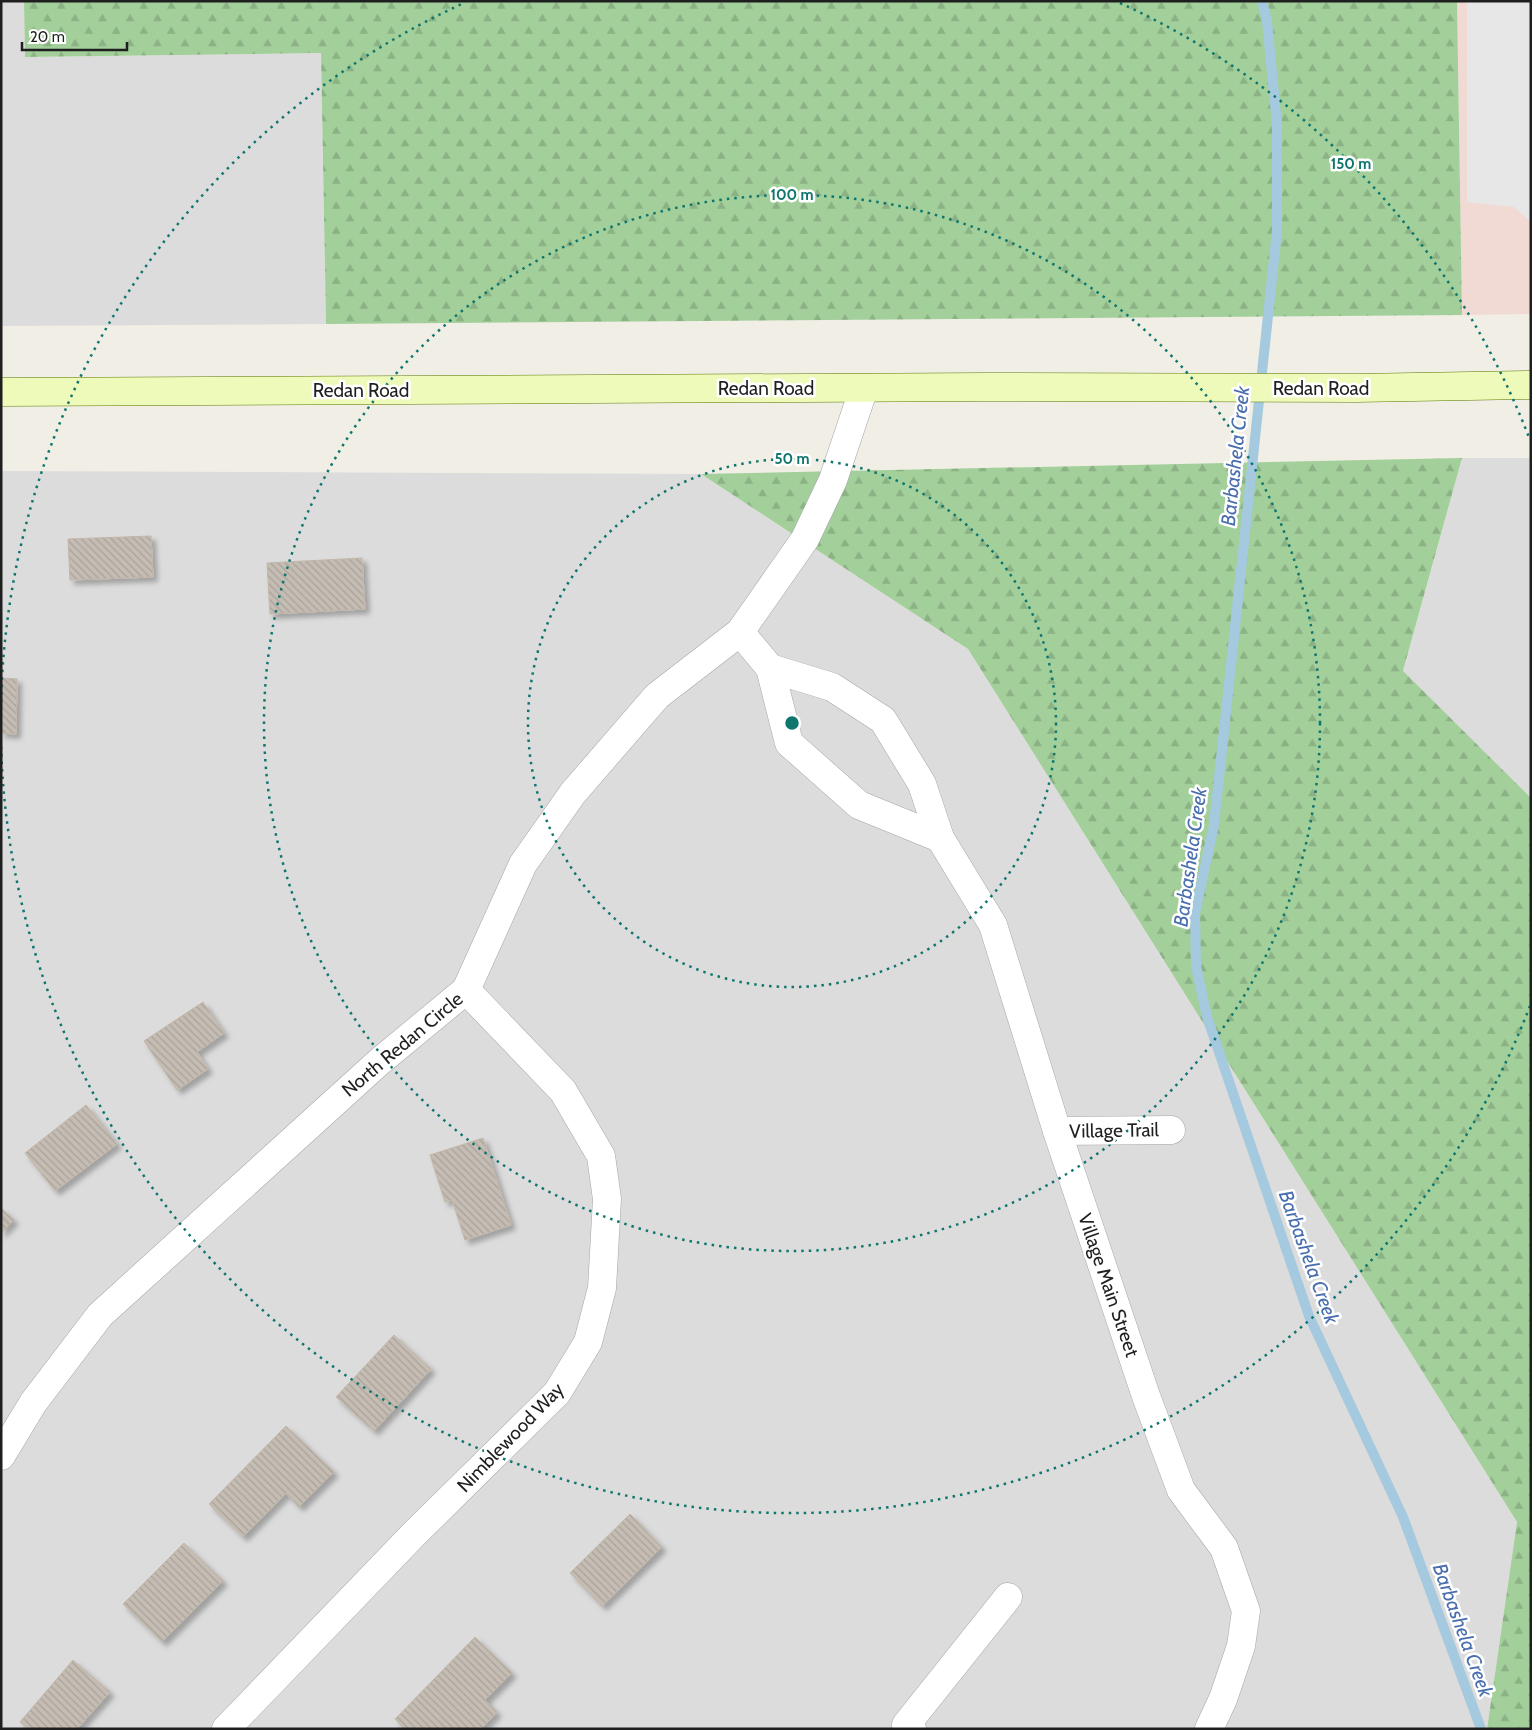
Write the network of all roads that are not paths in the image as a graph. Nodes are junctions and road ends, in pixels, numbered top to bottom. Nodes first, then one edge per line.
1 (1531, 385) edge
2 (864, 388) junction
3 (1, 392) edge
4 (740, 632) junction
5 (770, 668) junction
6 (940, 838) junction
7 (466, 990) junction
8 (1171, 1130) dead end
9 (1057, 1131) junction
10 (1, 1456) edge
11 (1008, 1597) dead end
12 (909, 1727) edge
13 (226, 1729) edge
14 (1209, 1729) edge

1 - 2 main road, Redan Road
2 - 3 main road, Redan Road
2 - 4 street, North Redan Circle
4 - 5 street
4 - 7 street, North Redan Circle
5 - 6 street, Village Main Street
5 - 6 street
6 - 9 street, Village Main Street
7 - 10 street, North Redan Circle
7 - 13 street, Nimblewood Way
8 - 9 street, Village Trail
9 - 14 street, Village Main Street
11 - 12 street

